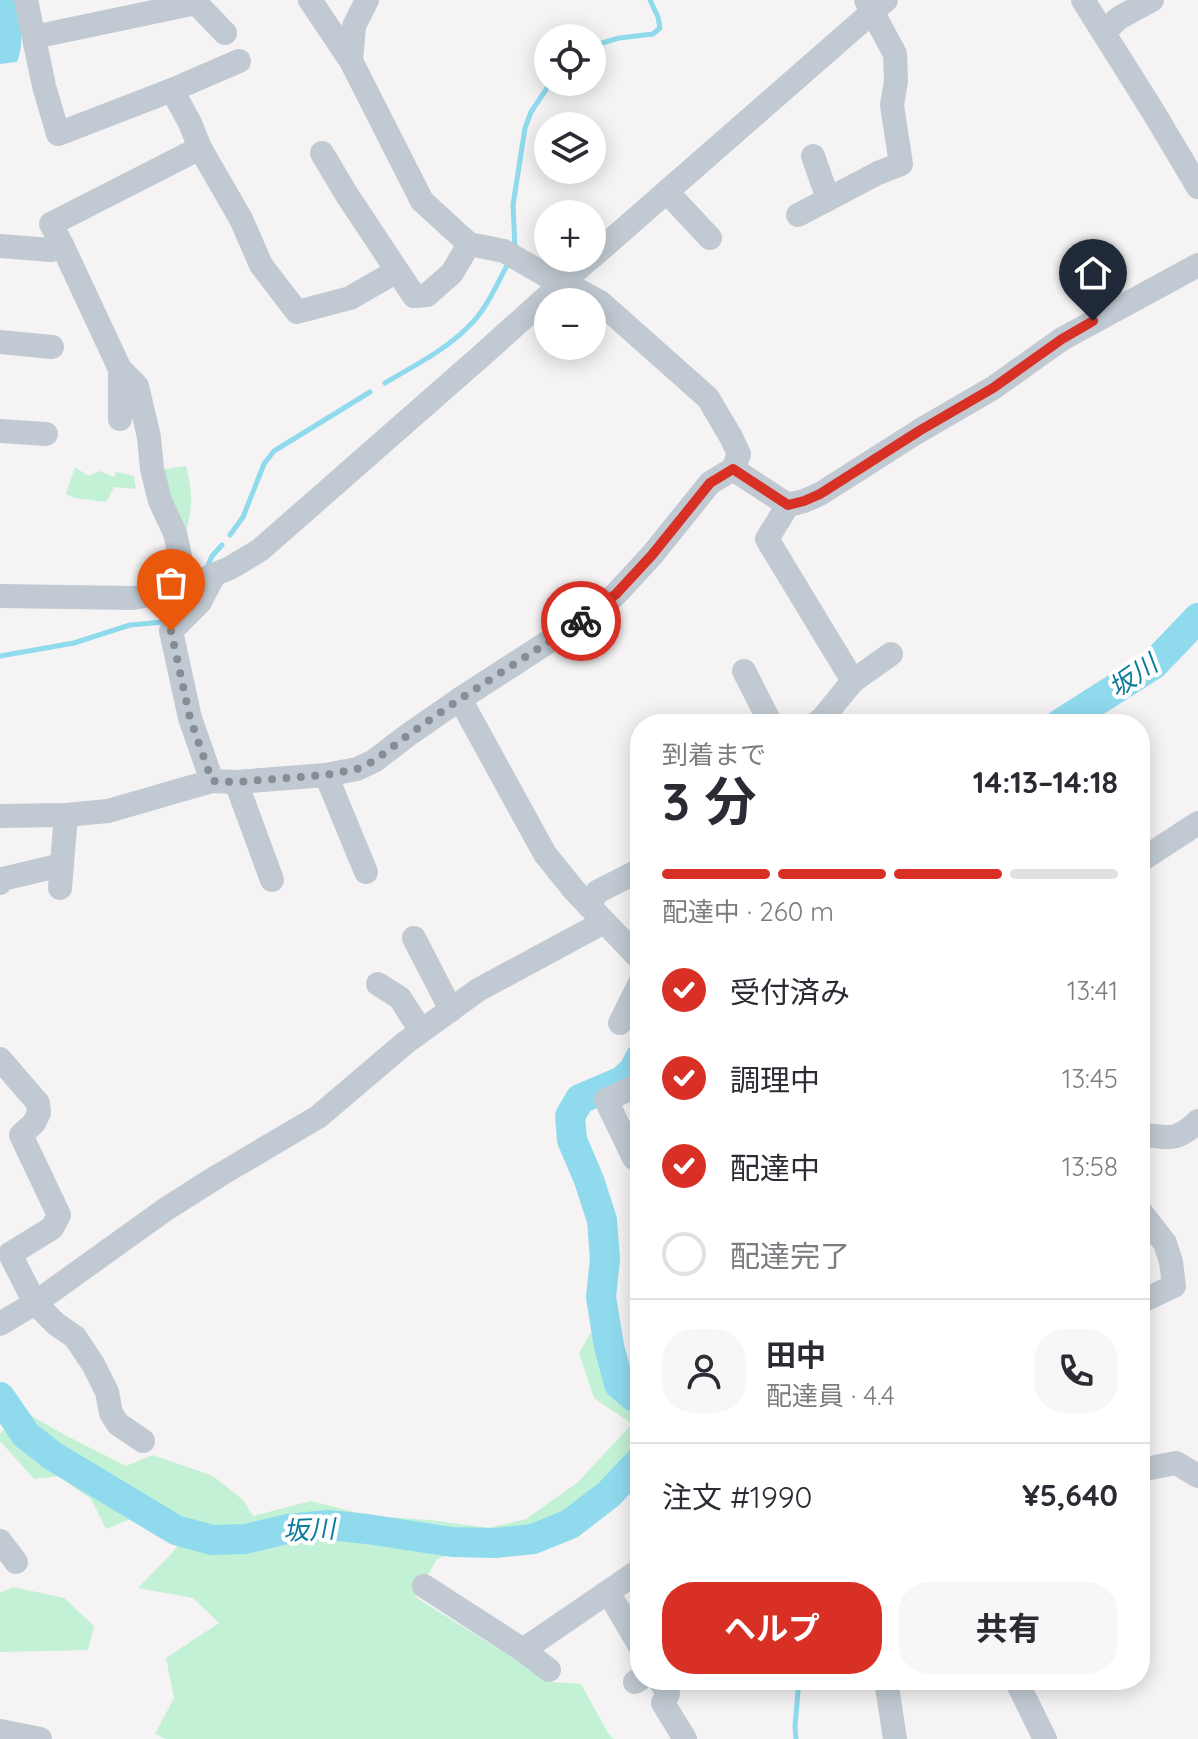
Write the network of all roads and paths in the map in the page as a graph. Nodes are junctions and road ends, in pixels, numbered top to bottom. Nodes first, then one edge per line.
1 (26, 0) edge
2 (310, 0) edge
3 (367, 0) edge
4 (1083, 0) edge
5 (1152, 0) edge
6 (195, 2) edge
7 (875, 4) edge
8 (1104, 32) junction
9 (225, 33) dead end
10 (34, 37) junction
11 (239, 61) dead end
12 (351, 61) junction
13 (172, 90) junction
14 (200, 148) junction
15 (322, 153) dead end
16 (813, 156) dead end
17 (1198, 187) edge
18 (667, 192) junction
19 (828, 199) junction
20 (798, 215) dead end
21 (710, 238) dead end
22 (469, 244) junction
23 (606, 245) edge
24 (0, 246) edge
25 (63, 247) junction
26 (1198, 265) edge
27 (397, 271) junction
28 (575, 272) edge
29 (563, 282) junction
30 (574, 288) edge
31 (606, 307) edge
32 (0, 342) edge
33 (52, 347) dead end
34 (0, 431) edge
35 (46, 434) dead end
36 (733, 469) junction
37 (788, 505) junction
38 (214, 575) junction
39 (161, 593) junction
40 (0, 596) edge
41 (171, 631) junction
42 (891, 654) dead end
43 (744, 671) dead end
44 (853, 681) junction
45 (460, 699) junction
46 (766, 714) edge
47 (826, 714) edge
48 (326, 775) junction
49 (224, 782) junction
50 (66, 815) junction
51 (0, 816) edge
52 (1198, 823) edge
53 (1150, 854) edge
54 (366, 872) dead end
55 (630, 875) edge
56 (272, 880) dead end
57 (0, 883) edge
58 (597, 914) junction
59 (414, 938) dead end
60 (630, 949) edge
61 (378, 984) dead end
62 (630, 1003) edge
63 (451, 1010) junction
64 (620, 1023) dead end
65 (421, 1031) junction
66 (0, 1059) edge
67 (630, 1089) edge
68 (1198, 1121) edge
69 (1150, 1135) edge
70 (630, 1150) edge
71 (1150, 1224) edge
72 (1150, 1297) edge
73 (0, 1299) edge
74 (35, 1303) junction
75 (0, 1324) edge
76 (143, 1441) dead end
77 (1150, 1468) edge
78 (1198, 1476) edge
79 (0, 1541) edge
80 (16, 1562) dead end
81 (630, 1577) edge
82 (424, 1586) dead end
83 (608, 1592) junction
84 (630, 1629) edge
85 (523, 1650) junction
86 (549, 1670) dead end
87 (661, 1690) edge
88 (888, 1690) edge
89 (1021, 1690) edge
90 (0, 1731) edge
91 (40, 1739) edge
92 (685, 1739) edge
93 (895, 1739) edge
94 (1045, 1739) edge

1 - 10 street
2 - 12 street
3 - 12 street
4 - 8 street
5 - 8 street
6 - 9 street
6 - 10 street
7 - 18 street
7 - 19 street
8 - 17 street
10 - 13 street
11 - 13 street
12 - 22 street
13 - 14 street
14 - 25 street
14 - 27 street
15 - 27 street
16 - 19 street
18 - 21 street
18 - 23 street
19 - 20 street
22 - 27 street
22 - 29 street
24 - 25 street
25 - 39 street
26 - 37 street
28 - 29 street
29 - 30 street
29 - 38 street
31 - 36 street
32 - 33 street
34 - 35 street
36 - 37 street
36 - 45 street
37 - 44 street
38 - 39 street
38 - 41 street
39 - 40 street
39 - 41 street
41 - 49 street
42 - 44 street
43 - 46 street
44 - 47 street
45 - 48 street
45 - 58 street
48 - 49 street
48 - 54 street
49 - 50 street
49 - 56 street
50 - 51 street
50 - 57 street
52 - 53 street
55 - 58 street
58 - 60 street
58 - 63 street
59 - 63 street
61 - 65 street
62 - 64 street
63 - 65 street
65 - 74 street
66 - 74 street
67 - 70 street
68 - 69 street
71 - 72 street
73 - 75 street
74 - 75 street
74 - 76 street
77 - 78 street
79 - 80 street
81 - 83 street
82 - 85 street
83 - 84 street
83 - 85 street
85 - 86 street
87 - 92 street
88 - 93 street
89 - 94 street
90 - 91 street

